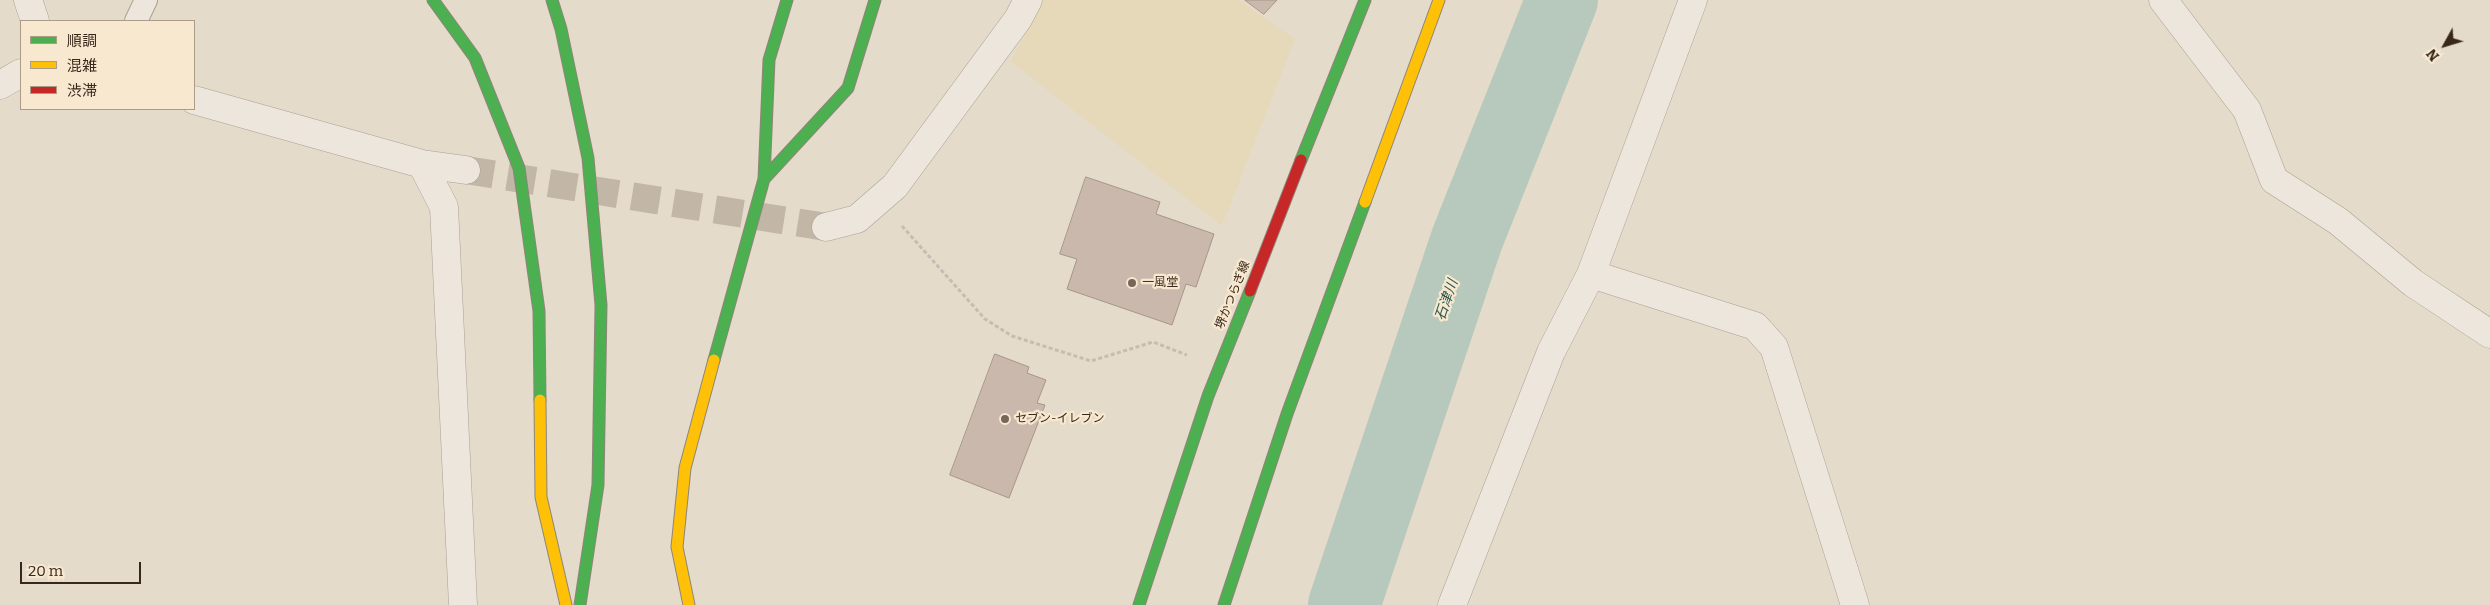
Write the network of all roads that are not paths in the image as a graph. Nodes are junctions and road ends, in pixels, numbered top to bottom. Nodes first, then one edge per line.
1 (28, 0) edge
2 (146, 0) edge
3 (433, 0) edge
4 (552, 0) edge
5 (787, 0) edge
6 (875, 0) edge
7 (1028, 0) edge
8 (1366, 0) edge
9 (1439, 0) edge
10 (1693, 0) edge
11 (2163, 0) edge
12 (35, 20) edge
13 (136, 20) edge
14 (20, 74) edge
15 (0, 85) edge
16 (195, 100) edge
17 (422, 164) junction
18 (466, 170) tunnel mouth
19 (764, 178) junction
20 (826, 228) tunnel mouth
21 (1590, 274) junction
22 (2490, 334) edge
23 (463, 605) edge
24 (566, 605) edge
25 (580, 605) edge
26 (689, 605) edge
27 (1139, 605) edge
28 (1224, 605) edge
29 (1452, 605) edge
30 (1855, 605) edge

1 - 12 street
2 - 13 lane
3 - 24 main road
4 - 25 main road
5 - 19 main road
6 - 19 main road
7 - 20 street
8 - 27 main road, 堺かつらぎ線
9 - 28 main road
10 - 21 street
11 - 22 street
14 - 15 street
16 - 17 street
17 - 18 street
17 - 23 street
19 - 26 main road
21 - 29 street
21 - 30 street

